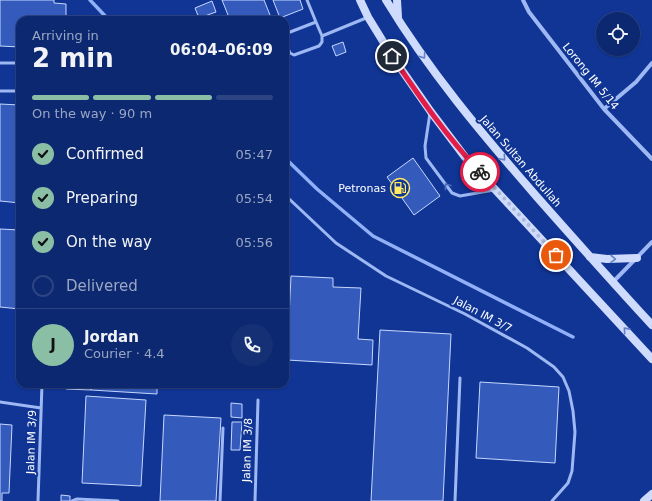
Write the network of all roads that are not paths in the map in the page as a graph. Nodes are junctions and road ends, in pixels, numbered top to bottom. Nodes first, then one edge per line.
1 (307, 0) edge
2 (360, 0) edge
3 (386, 0) edge
4 (397, 0) edge
5 (523, 0) edge
6 (368, 17) junction
7 (398, 20) junction
8 (316, 22) junction
9 (289, 32) edge
10 (322, 36) junction
11 (289, 51) edge
12 (0, 63) edge
13 (16, 63) edge
14 (652, 63) edge
15 (0, 91) edge
16 (16, 91) edge
17 (604, 109) junction
18 (430, 112) junction
19 (652, 159) edge
20 (496, 190) junction
21 (289, 199) edge
22 (652, 242) edge
23 (590, 257) junction
24 (637, 258) junction
25 (612, 283) junction
26 (652, 325) edge
27 (652, 359) edge
28 (460, 378) dead end
29 (42, 388) edge
30 (258, 400) dead end
31 (0, 402) edge
32 (40, 408) junction
33 (223, 428) dead end
34 (652, 494) edge
35 (38, 501) edge
36 (72, 501) edge
37 (118, 501) edge
38 (220, 501) edge
39 (255, 501) edge
40 (455, 501) edge
41 (552, 501) edge
42 (644, 501) edge

1 - 8 lane
2 - 6 main road
3 - 7 main road, Jalan Sultan Abdullah
4 - 7 main road
5 - 17 street, Lorong IM 5/14
6 - 10 lane
6 - 18 main road
7 -> 23 main road, Jalan Sultan Abdullah
8 - 9 lane
8 - 10 lane
10 - 11 lane
12 - 13 lane
14 - 17 street
15 - 16 lane
17 - 19 street, Lorong IM 5/14
18 - 20 main road
20 -> 18 lane
27 -> 20 main road
21 - 41 lane, Jalan IM 3/7
22 - 24 street
23 -> 24 main road
23 - 25 main road, Jalan Sultan Abdullah
24 - 25 street
25 - 26 main road, Jalan Sultan Abdullah
28 - 40 lane
29 - 32 lane, Jalan IM 3/9
30 - 39 lane, Jalan IM 3/8
31 - 32 lane
32 - 35 lane, Jalan IM 3/9
33 - 38 lane
34 - 42 main road
36 - 37 lane

